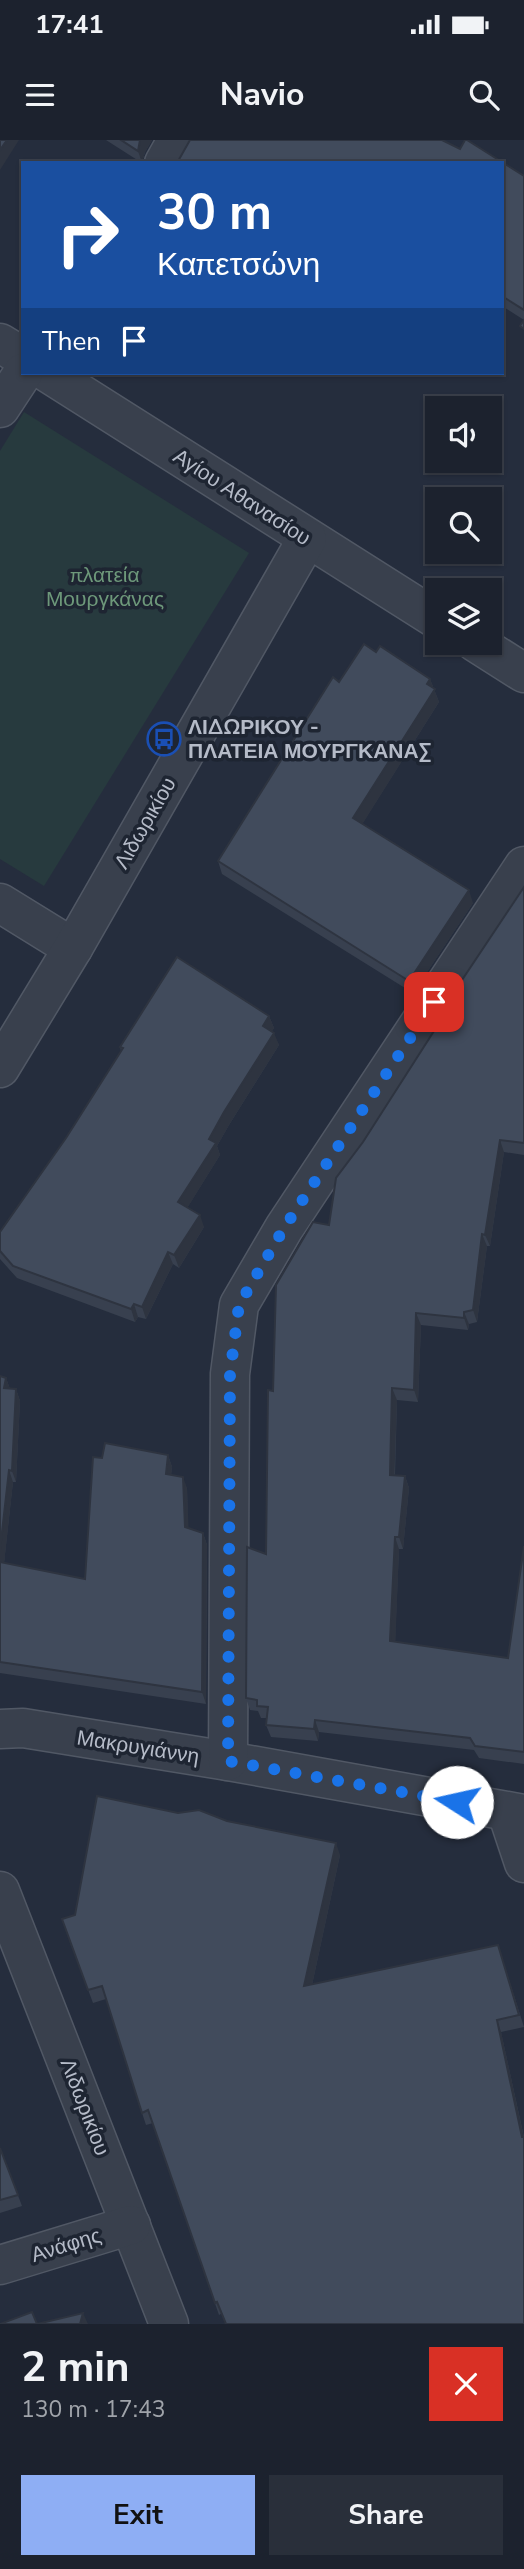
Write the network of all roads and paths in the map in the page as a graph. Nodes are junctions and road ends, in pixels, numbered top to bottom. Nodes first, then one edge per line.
1 (177, 140) edge
2 (165, 161) edge
3 (0, 343) edge
4 (21, 356) edge
5 (22, 375) edge
6 (51, 375) edge
7 (0, 408) edge
8 (307, 539) junction
9 (425, 612) edge
10 (496, 655) edge
11 (524, 673) edge
12 (524, 866) edge
13 (0, 903) edge
14 (73, 948) junction
15 (0, 1068) edge
16 (0, 1729) edge
17 (228, 1761) junction
18 (516, 1813) edge
19 (524, 1863) edge
20 (0, 1891) edge
21 (131, 2225) junction
22 (0, 2265) edge
23 (169, 2324) edge

1 - 2 street
3 - 4 street
5 - 7 street
6 - 8 street, Αγίου Αθανασίου
8 - 9 street, Αγίου Αθανασίου
8 - 14 street, Λιδωρικίου
10 - 11 street
12 - 17 street
13 - 14 street
14 - 15 street, Λιδωρικίου
16 - 17 street, Μακρυγιάννη
17 - 18 street, Μακρυγιάννη
18 - 19 street
20 - 21 street, Λιδωρικίου
21 - 22 street, Ανάφης
21 - 23 street, Λιδωρικίου

